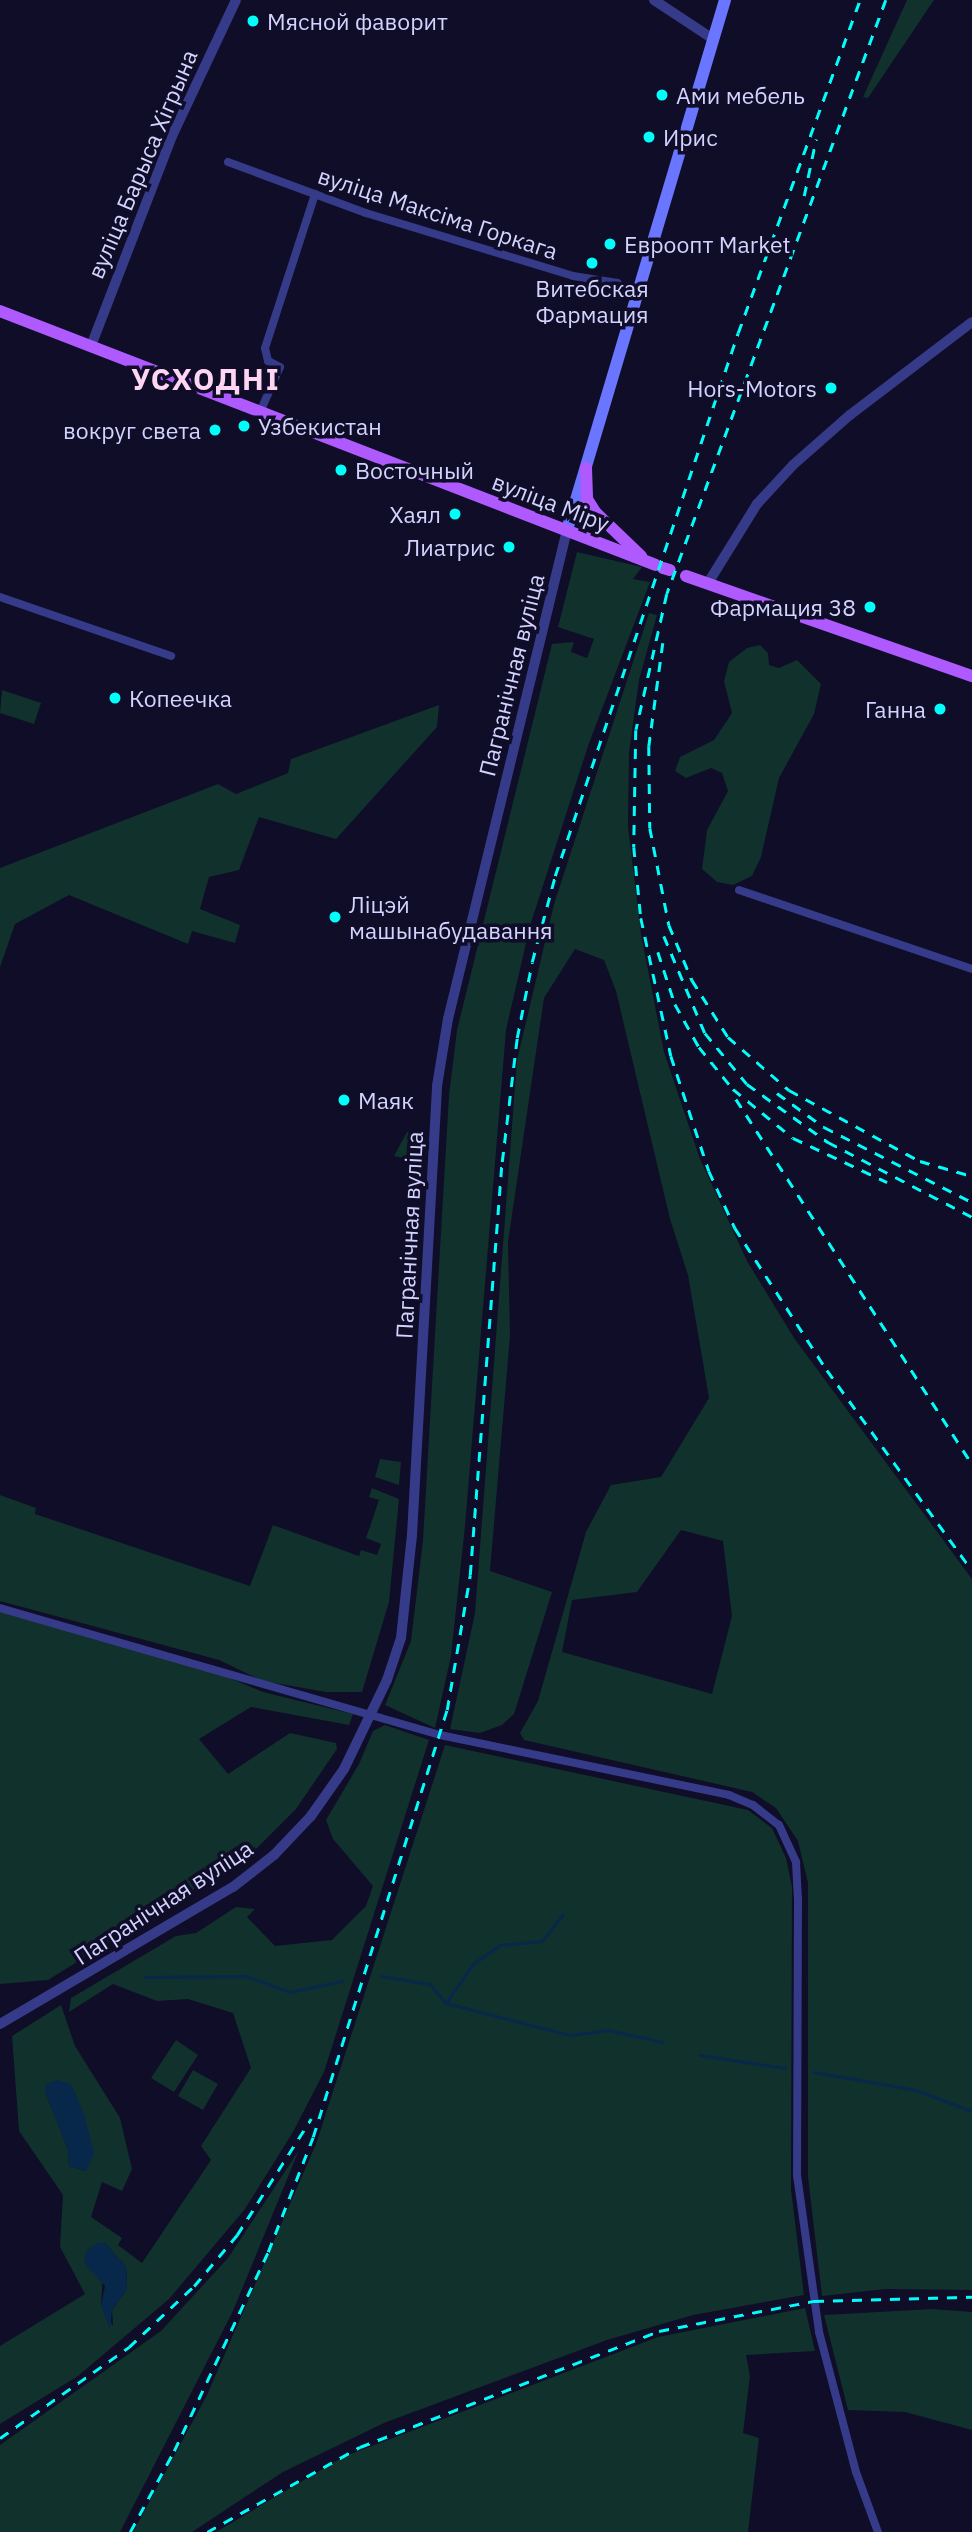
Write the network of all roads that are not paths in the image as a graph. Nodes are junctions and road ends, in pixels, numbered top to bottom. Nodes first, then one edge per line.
1 (236, 0) edge
2 (654, 0) edge
3 (725, 0) edge
4 (713, 39) junction
5 (228, 162) dead end
6 (315, 194) junction
7 (636, 296) junction
8 (0, 311) edge
9 (972, 322) edge
10 (91, 346) junction
11 (260, 412) junction
12 (586, 468) junction
13 (567, 530) junction
14 (686, 576) dead end
15 (708, 583) junction
16 (0, 597) edge
17 (171, 656) dead end
18 (972, 676) edge
19 (739, 890) dead end
20 (972, 969) edge
21 (0, 1608) edge
22 (372, 1713) junction
23 (0, 2024) edge
24 (878, 2532) edge

1 - 10 street, вуліца Барыса Хігрына
2 - 4 street
3 - 4 main road, Пагранічная вуліца
4 - 7 main road, Пагранічная вуліца
5 - 6 street, вуліца Максіма Горкага
6 - 7 street, вуліца Максіма Горкага
6 - 11 street
7 - 12 main road, Пагранічная вуліца
8 - 10 main road, вуліца Міру
9 - 15 street
10 - 11 main road, вуліца Міру
11 - 13 main road, вуліца Міру
12 - 13 main road, Пагранічная вуліца
12 - 13 main road, вуліца Міру
13 - 22 street, Пагранічная вуліца
14 - 15 main road
15 - 18 main road
16 - 17 street
19 - 20 street
21 - 22 street
22 - 23 street, Пагранічная вуліца
22 - 24 street

